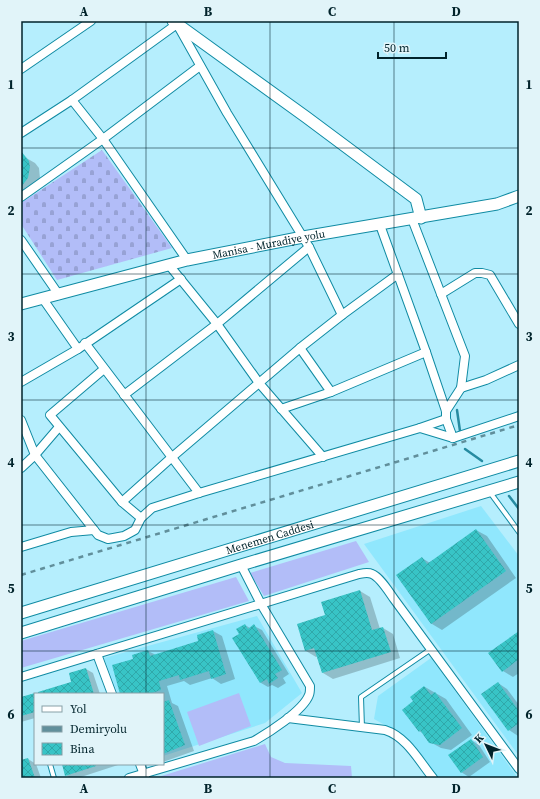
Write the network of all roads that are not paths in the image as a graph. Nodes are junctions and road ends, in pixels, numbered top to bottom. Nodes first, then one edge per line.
1 (91, 21) edge
2 (175, 22) edge
3 (200, 66) junction
4 (21, 69) edge
5 (72, 100) junction
6 (21, 134) edge
7 (103, 139) junction
8 (519, 196) edge
9 (21, 197) edge
10 (416, 218) junction
11 (380, 224) junction
12 (303, 237) junction
13 (21, 240) edge
14 (309, 247) junction
15 (187, 260) junction
16 (169, 266) junction
17 (398, 274) junction
18 (181, 279) junction
19 (441, 294) junction
20 (59, 295) junction
21 (43, 299) junction
22 (21, 304) edge
23 (342, 315) junction
24 (217, 324) junction
25 (519, 324) edge
26 (81, 346) junction
27 (300, 348) junction
28 (426, 352) junction
29 (519, 366) edge
30 (104, 368) junction
31 (21, 382) edge
32 (260, 383) junction
33 (461, 388) junction
34 (331, 392) junction
35 (124, 395) junction
36 (281, 409) junction
37 (446, 415) junction
38 (519, 416) edge
39 (21, 420) edge
40 (59, 426) junction
41 (420, 428) junction
42 (453, 438) junction
43 (35, 455) junction
44 (323, 457) junction
45 (171, 458) junction
46 (519, 461) edge
47 (21, 468) edge
48 (519, 482) edge
49 (488, 491) junction
50 (199, 493) junction
51 (122, 502) junction
52 (141, 518) junction
53 (94, 530) junction
54 (519, 532) edge
55 (21, 547) edge
56 (241, 565) junction
57 (261, 604) junction
58 (21, 613) edge
59 (21, 633) edge
60 (432, 649) junction
61 (97, 654) junction
62 (21, 677) edge
63 (112, 693) edge
64 (288, 718) junction
65 (362, 728) junction
66 (50, 765) edge
67 (140, 765) edge
68 (519, 769) edge
69 (145, 776) edge
70 (54, 778) edge
71 (128, 778) edge
72 (433, 778) edge

1 - 4 street
2 - 3 street
2 - 5 street
2 - 10 main road
3 - 7 street
3 - 12 street
5 - 6 street
5 - 7 street
7 - 9 street
7 - 15 street
8 - 10 main road, Manisa - Muradiye yolu
10 - 11 main road, Manisa - Muradiye yolu
10 - 19 street
11 - 12 main road, Manisa - Muradiye yolu
11 - 17 street
12 - 14 street
12 - 15 main road, Manisa - Muradiye yolu
13 - 20 street
14 - 23 street
14 - 24 street
15 - 16 main road, Manisa - Muradiye yolu
16 - 18 street
16 - 20 main road, Manisa - Muradiye yolu
17 - 23 street
17 - 28 street
18 - 24 street
18 - 26 street
19 - 25 street
19 - 33 street
20 - 21 main road, Manisa - Muradiye yolu
21 - 22 main road, Manisa - Muradiye yolu
21 - 26 street
23 - 27 street
24 - 32 street
24 - 35 street
26 - 30 street
26 - 31 street
27 - 32 street
27 - 34 street
28 - 34 street
28 - 37 street
29 - 33 street
30 - 35 street
30 - 40 street
32 - 36 street
32 - 45 street
33 - 37 street
34 - 36 street
35 - 45 street
36 - 44 street
37 - 41 street
37 - 42 street
38 - 42 street
39 - 43 street
40 - 43 street
40 - 51 street
41 - 42 street
41 - 44 street
43 - 47 street
43 - 53 street
44 - 50 street
45 - 50 street
45 - 51 street
46 - 58 main road, Menemen Caddesi
48 - 49 main road, Menemen Caddesi
49 - 54 lane
49 - 56 main road, Menemen Caddesi
50 - 52 street
51 - 52 street
52 - 53 street
53 - 55 street
56 - 57 street
56 - 59 main road, Menemen Caddesi
57 - 60 street
57 - 61 street
57 - 64 street
60 - 65 lane
60 - 68 street
61 - 62 street
61 - 63 street
64 - 65 street
64 - 69 street
65 - 72 street
66 - 70 lane
67 - 69 street
69 - 71 street

